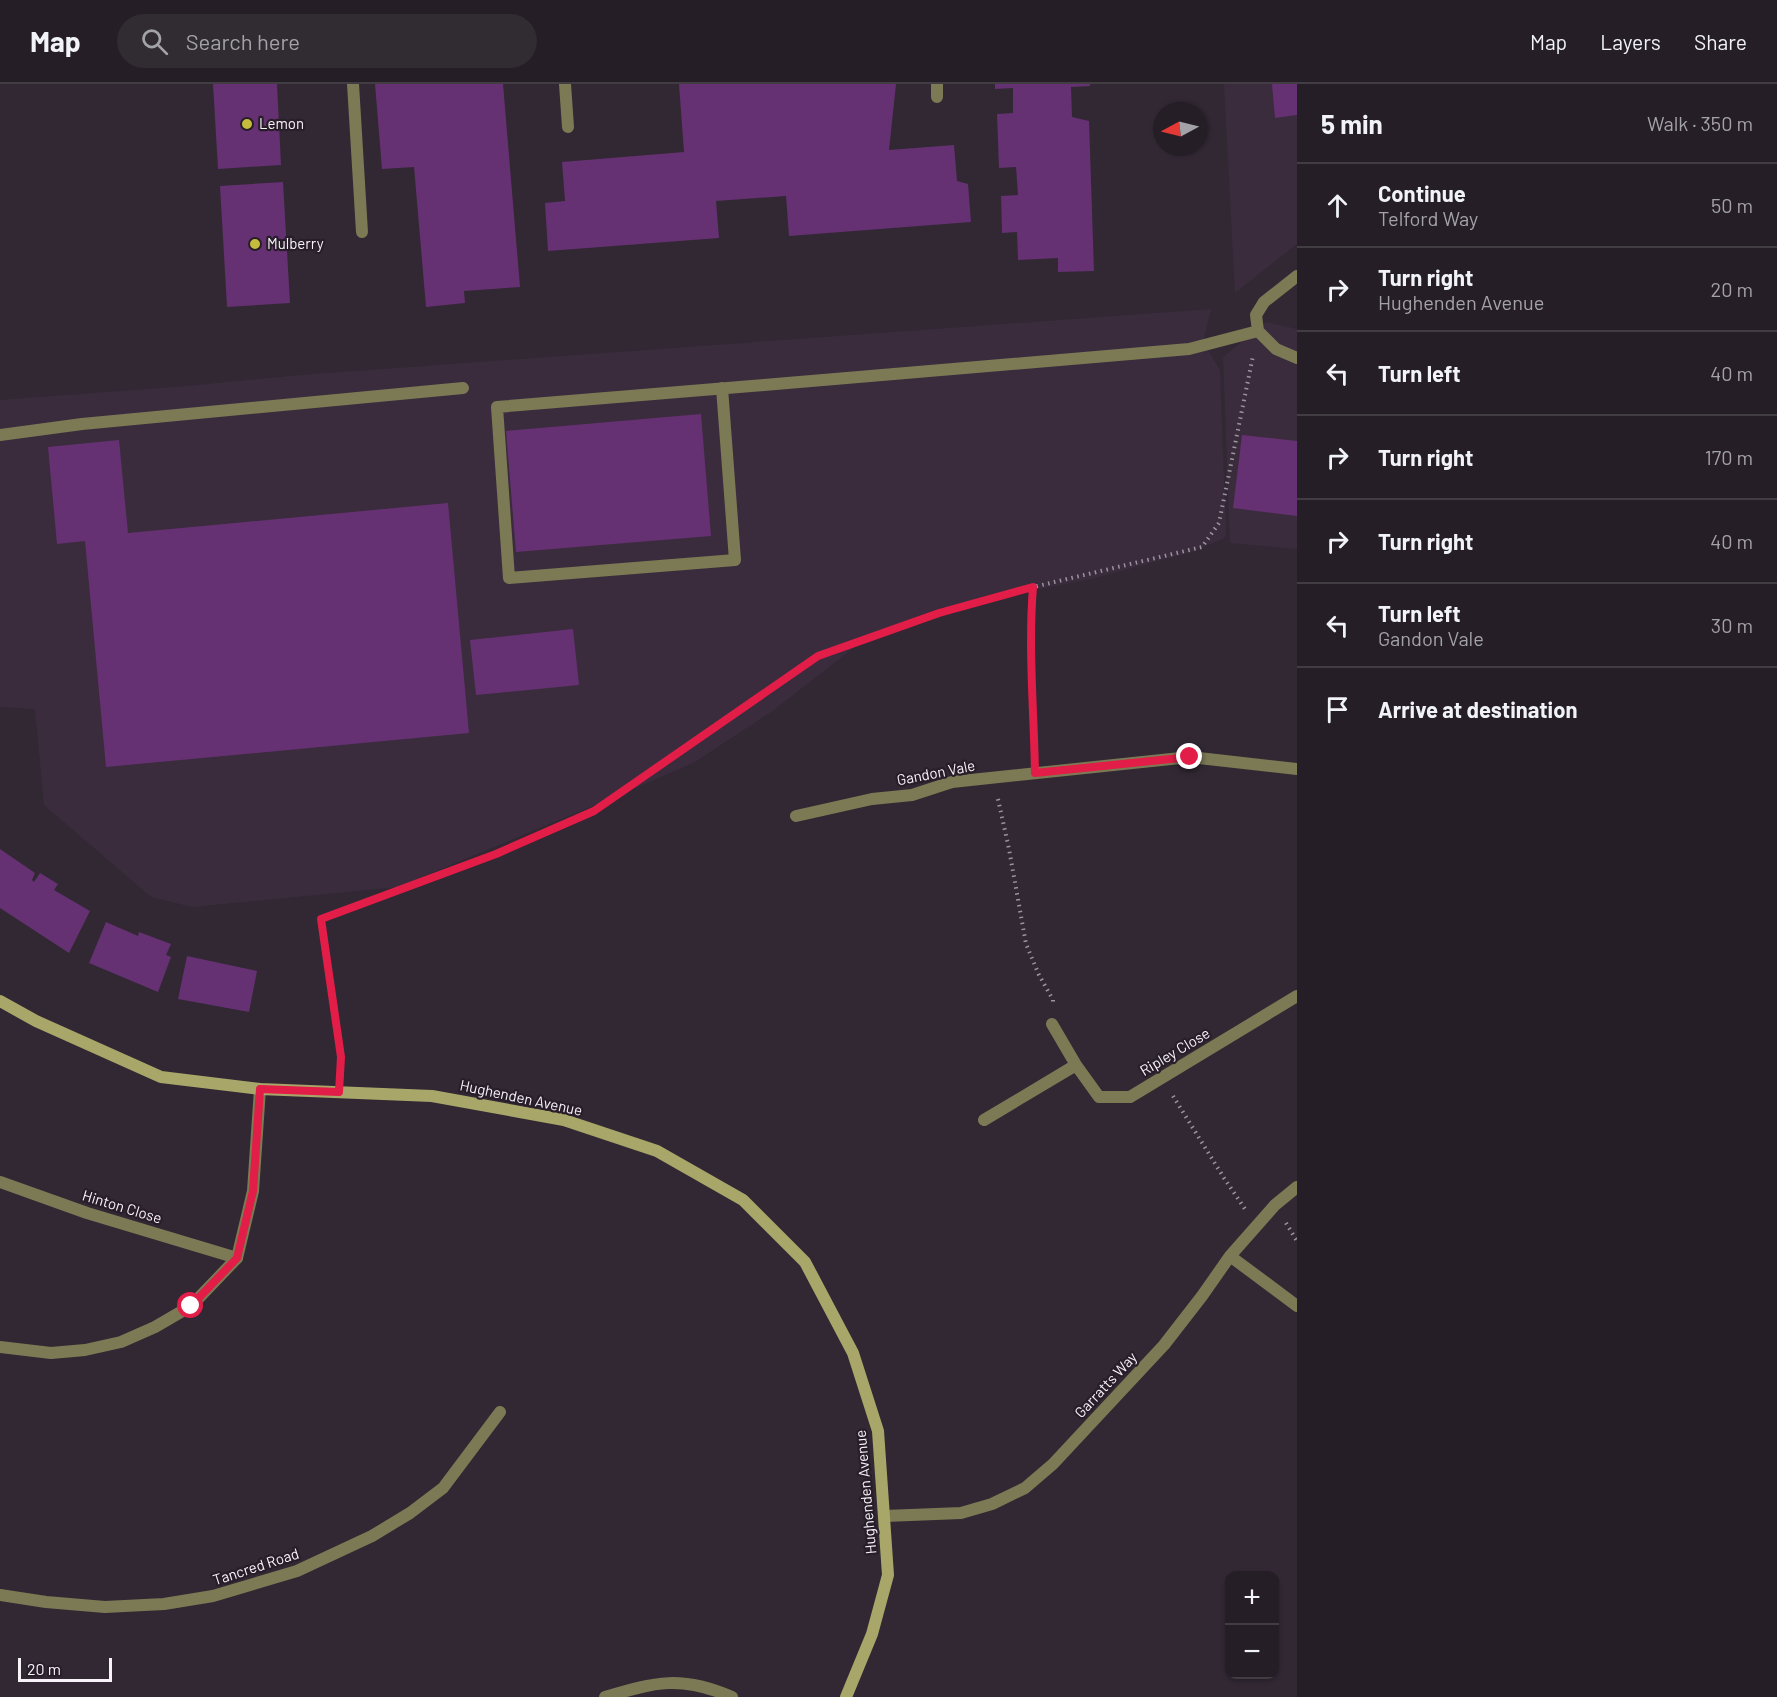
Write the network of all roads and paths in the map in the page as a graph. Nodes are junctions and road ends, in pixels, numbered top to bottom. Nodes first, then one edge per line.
1 (353, 84) edge
2 (565, 84) edge
3 (568, 127) dead end
4 (362, 232) dead end
5 (1297, 276) edge
6 (1258, 331) junction
7 (1297, 358) edge
8 (463, 388) dead end
9 (722, 388) junction
10 (0, 435) edge
11 (1033, 587) junction
12 (1297, 769) edge
13 (1035, 773) junction
14 (994, 778) junction
15 (796, 816) dead end
16 (1297, 996) edge
17 (1053, 1000) dead end
18 (0, 1001) edge
19 (1052, 1024) dead end
20 (1076, 1065) junction
21 (1161, 1078) junction
22 (260, 1089) junction
23 (339, 1092) junction
24 (984, 1120) dead end
25 (0, 1182) edge
26 (1297, 1187) edge
27 (1256, 1225) junction
28 (1230, 1256) junction
29 (237, 1258) junction
30 (1297, 1306) edge
31 (0, 1347) edge
32 (500, 1412) dead end
33 (885, 1516) junction
34 (0, 1595) edge
35 (605, 1697) edge
36 (732, 1697) edge
37 (846, 1697) edge

1 - 4 street
2 - 3 street
5 - 6 street
6 - 7 street
6 - 9 street
6 - 11 path
8 - 10 street
9 - 9 street
11 - 13 path
11 - 23 path
12 - 13 street, Gandon Vale
13 - 14 street, Gandon Vale
14 - 15 street, Gandon Vale
14 - 17 path
16 - 21 street, Ripley Close
18 - 22 street, Hughenden Avenue
19 - 20 street, Ripley Close
20 - 21 street, Ripley Close
20 - 24 street
21 - 27 path
22 - 23 street, Hughenden Avenue
22 - 29 street
23 - 33 street, Hughenden Avenue
25 - 29 street, Hinton Close
26 - 27 street, Garratts Way
27 - 28 street, Garratts Way
28 - 30 street
28 - 33 street, Garratts Way
29 - 31 street
32 - 34 street, Tancred Road
33 - 37 street, Hughenden Avenue
35 - 36 street

